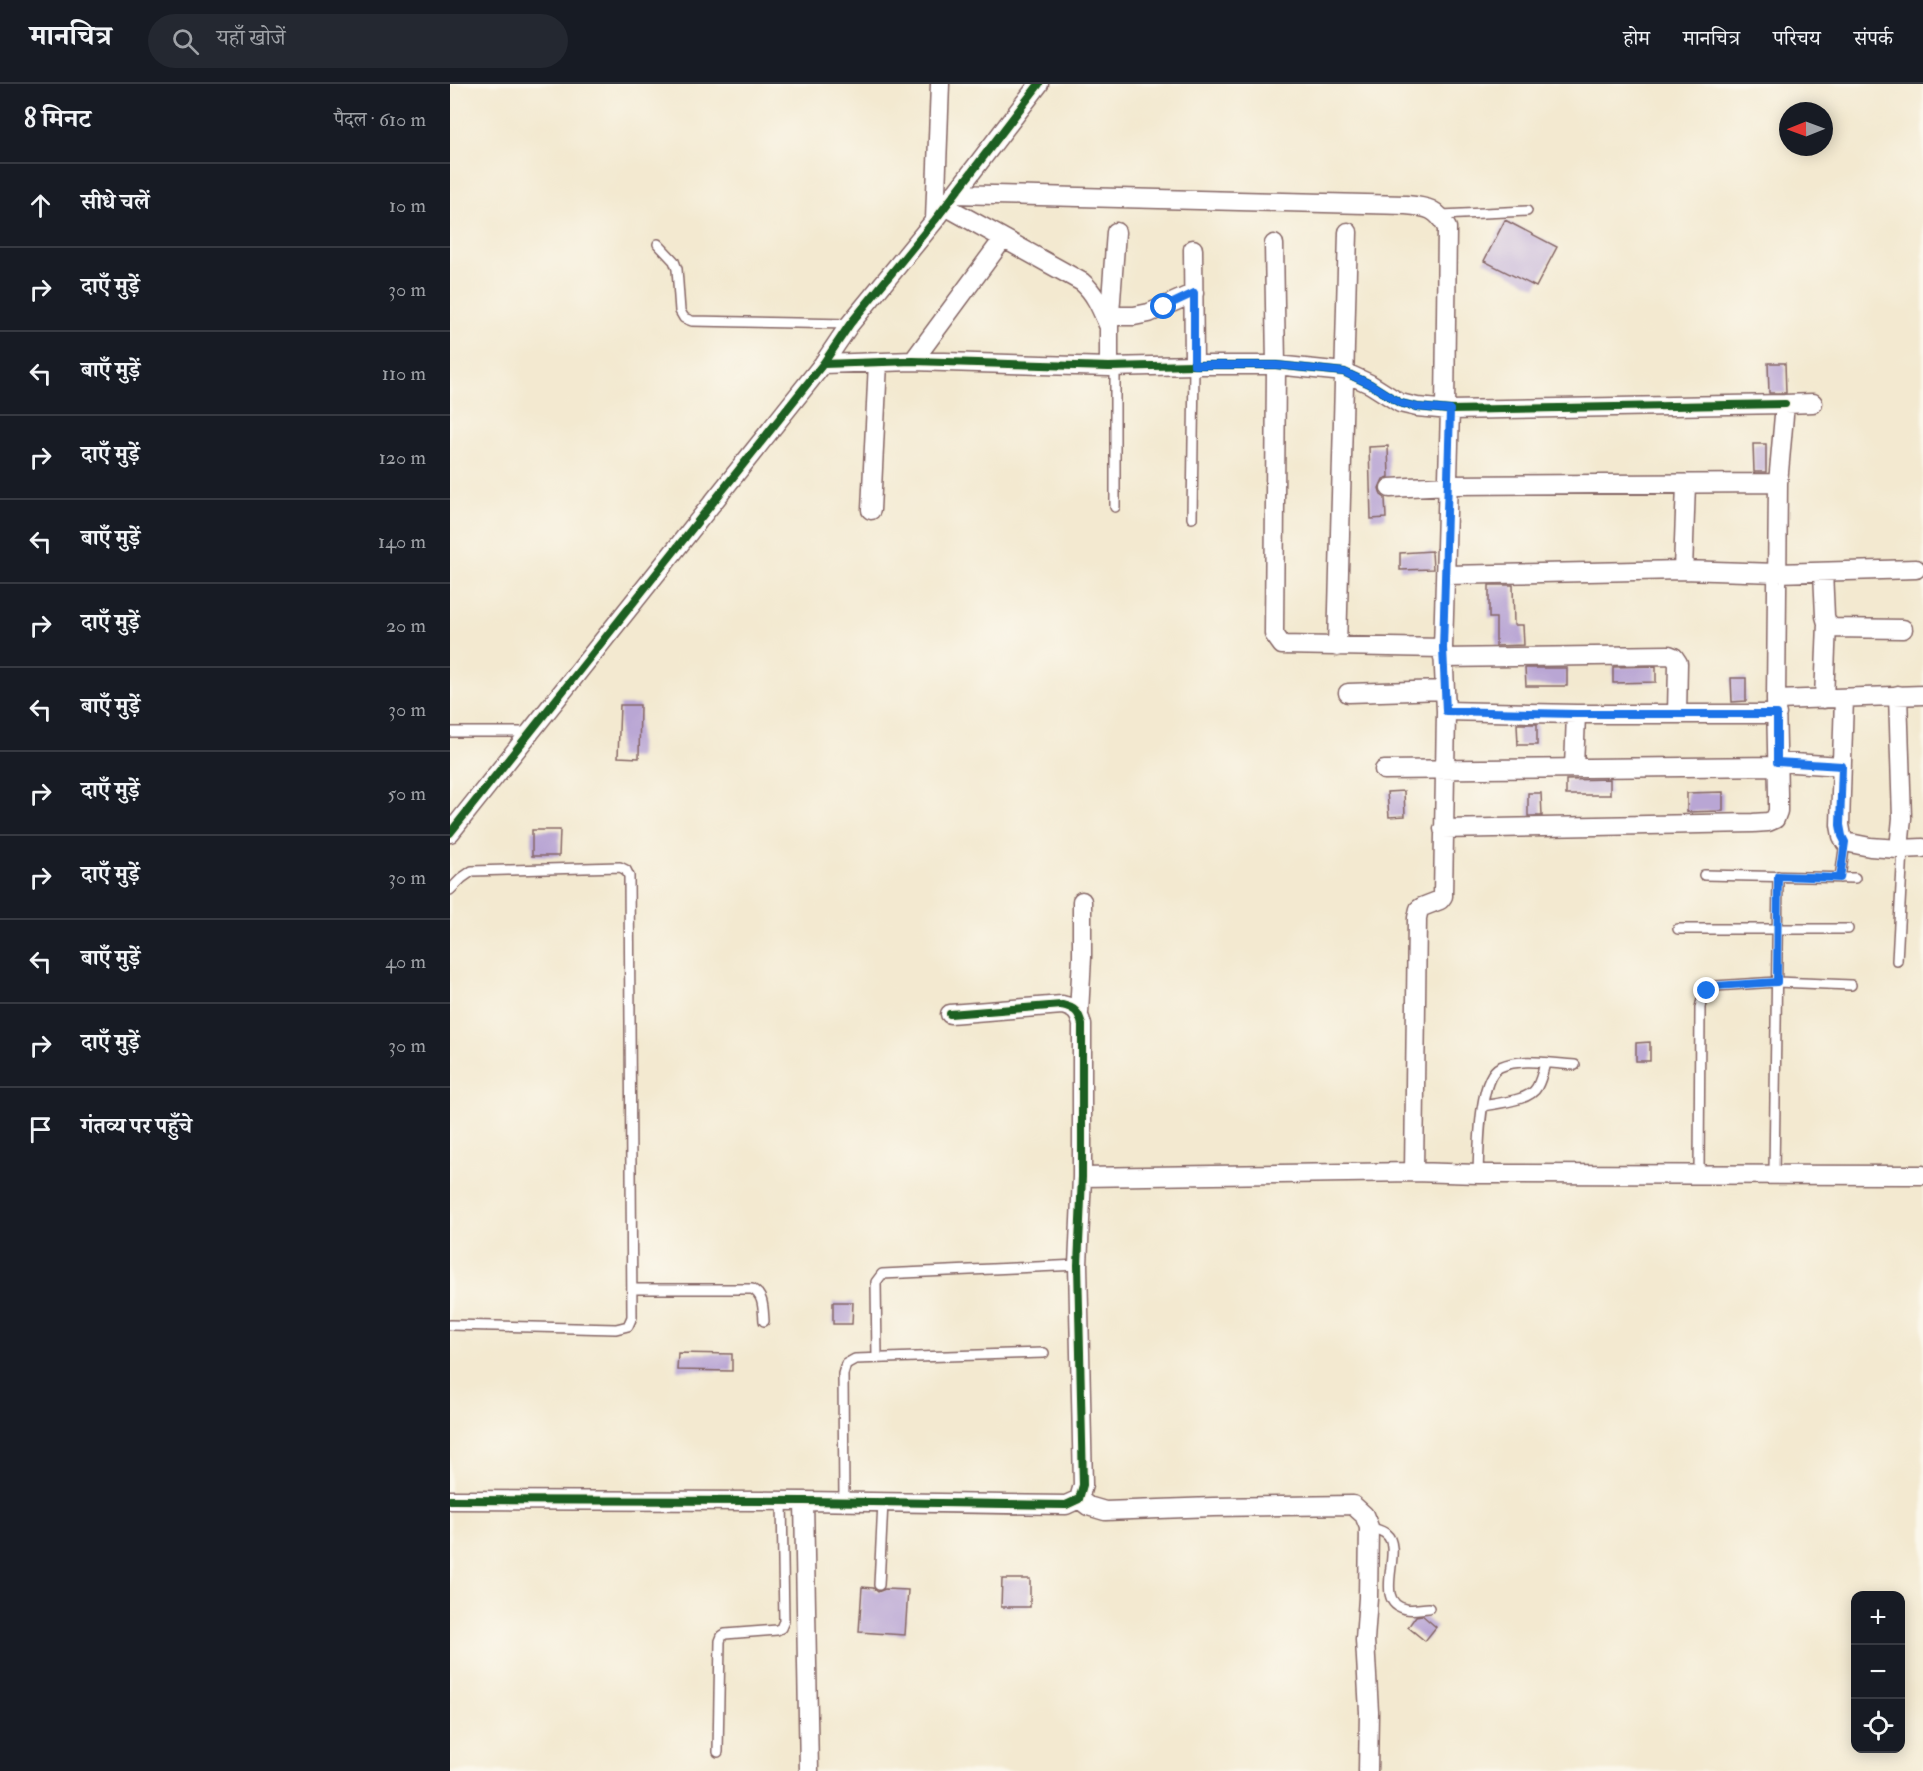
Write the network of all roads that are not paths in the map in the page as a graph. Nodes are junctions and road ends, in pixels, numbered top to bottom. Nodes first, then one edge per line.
1 (940, 84) edge
2 (1039, 84) edge
3 (945, 207) junction
4 (1527, 211) dead end
5 (1441, 215) junction
6 (1116, 232) dead end
7 (1348, 232) dead end
8 (1003, 239) junction
9 (658, 244) dead end
10 (1274, 244) dead end
11 (1193, 249) dead end
12 (1194, 293) junction
13 (1110, 322) junction
14 (850, 324) junction
15 (913, 361) junction
16 (878, 362) junction
17 (823, 364) junction
18 (1194, 365) junction
19 (1276, 365) junction
20 (1112, 367) junction
21 (1344, 372) junction
22 (1813, 403) dead end
23 (1785, 404) junction
24 (1448, 410) junction
25 (1778, 483) junction
26 (1686, 484) junction
27 (1449, 485) junction
28 (1390, 488) dead end
29 (1114, 507) dead end
30 (871, 510) dead end
31 (1192, 518) dead end
32 (1683, 570) junction
33 (1916, 570) dead end
34 (1823, 572) junction
35 (1778, 573) junction
36 (1446, 575) junction
37 (1827, 623) junction
38 (1903, 629) dead end
39 (1337, 646) junction
40 (1443, 653) junction
41 (1445, 690) junction
42 (1348, 693) dead end
43 (1898, 695) junction
44 (1923, 695) edge
45 (1844, 698) junction
46 (1824, 699) junction
47 (1777, 707) junction
48 (1446, 711) junction
49 (1576, 714) junction
50 (1677, 714) junction
51 (450, 732) edge
52 (530, 732) junction
53 (1777, 764) junction
54 (1842, 766) junction
55 (1574, 768) junction
56 (1384, 770) dead end
57 (1446, 770) junction
58 (1443, 829) junction
59 (450, 832) edge
60 (1845, 842) junction
61 (1923, 848) edge
62 (1901, 849) junction
63 (1704, 875) dead end
64 (1778, 876) junction
65 (1840, 878) junction
66 (1855, 878) dead end
67 (450, 890) edge
68 (1082, 901) dead end
69 (1678, 929) dead end
70 (1778, 929) junction
71 (1848, 930) dead end
72 (1897, 961) dead end
73 (1777, 982) junction
74 (1851, 985) dead end
75 (1079, 1013) junction
76 (950, 1014) dead end
77 (1545, 1064) junction
78 (1575, 1065) dead end
79 (1483, 1106) junction
80 (1414, 1172) junction
81 (1478, 1174) junction
82 (1699, 1174) junction
83 (1774, 1174) junction
84 (1923, 1174) edge
85 (1082, 1177) junction
86 (1078, 1265) junction
87 (632, 1289) junction
88 (764, 1321) dead end
89 (450, 1325) edge
90 (1044, 1353) dead end
91 (877, 1358) junction
92 (1079, 1499) junction
93 (450, 1500) edge
94 (782, 1501) junction
95 (804, 1501) junction
96 (844, 1502) junction
97 (883, 1502) junction
98 (1369, 1527) junction
99 (879, 1585) dead end
100 (1429, 1608) dead end
101 (718, 1752) dead end
102 (809, 1771) edge
103 (1368, 1771) edge

1 - 3 street
2 - 3 street
3 - 5 street
3 - 8 street
3 - 14 street
4 - 5 lane
5 - 24 street
6 - 13 street
7 - 21 street
8 - 13 street
8 - 15 street
9 - 14 lane
10 - 19 street
11 - 12 street
12 - 13 street
12 - 18 street
13 - 20 street
14 - 17 street
15 - 16 street
15 - 20 street
16 - 17 street
16 - 30 street
17 - 52 street
18 - 19 street
18 - 20 street
18 - 31 lane
19 - 21 street
19 - 39 street
20 - 29 lane
21 - 24 street
21 - 39 street
22 - 23 street
23 - 24 street
23 - 25 street
24 - 27 street
25 - 26 street
25 - 35 street
26 - 27 street
26 - 32 street
27 - 28 street
27 - 36 street
32 - 35 street
32 - 36 street
33 - 34 street
34 - 35 street
34 - 37 street
35 - 47 street
36 - 40 street
37 - 38 street
37 - 46 street
39 - 40 street
40 - 41 street
40 - 50 street
41 - 42 street
41 - 48 street
43 - 44 street
43 - 45 street
43 - 62 street
45 - 46 street
45 - 54 street
46 - 47 street
47 - 50 street
47 - 53 street
48 - 49 street
48 - 57 street
49 - 50 street
49 - 55 street
51 - 52 lane
52 - 59 street
53 - 54 street
53 - 55 street
53 - 58 street
54 - 60 street
55 - 57 street
56 - 57 street
57 - 58 street
58 - 80 street
60 - 62 street
60 - 65 lane
61 - 62 street
62 - 72 lane
63 - 64 lane
64 - 65 lane
64 - 70 lane
65 - 66 lane
67 - 87 lane
68 - 75 street
69 - 70 lane
70 - 71 lane
70 - 73 lane
73 - 74 lane
73 - 82 lane
73 - 83 lane
75 - 76 street
75 - 85 street
77 - 78 lane
77 - 79 lane
77 - 79 lane
79 - 81 lane
80 - 81 street
80 - 85 street
81 - 82 street
82 - 83 street
83 - 84 street
85 - 86 street
86 - 91 lane
86 - 92 street
87 - 88 lane
87 - 89 lane
90 - 91 lane
91 - 96 lane
92 - 97 street
92 - 98 street
93 - 94 street
94 - 95 street
94 - 101 lane
95 - 96 street
95 - 102 street
96 - 97 street
97 - 99 lane
98 - 100 lane
98 - 103 street

